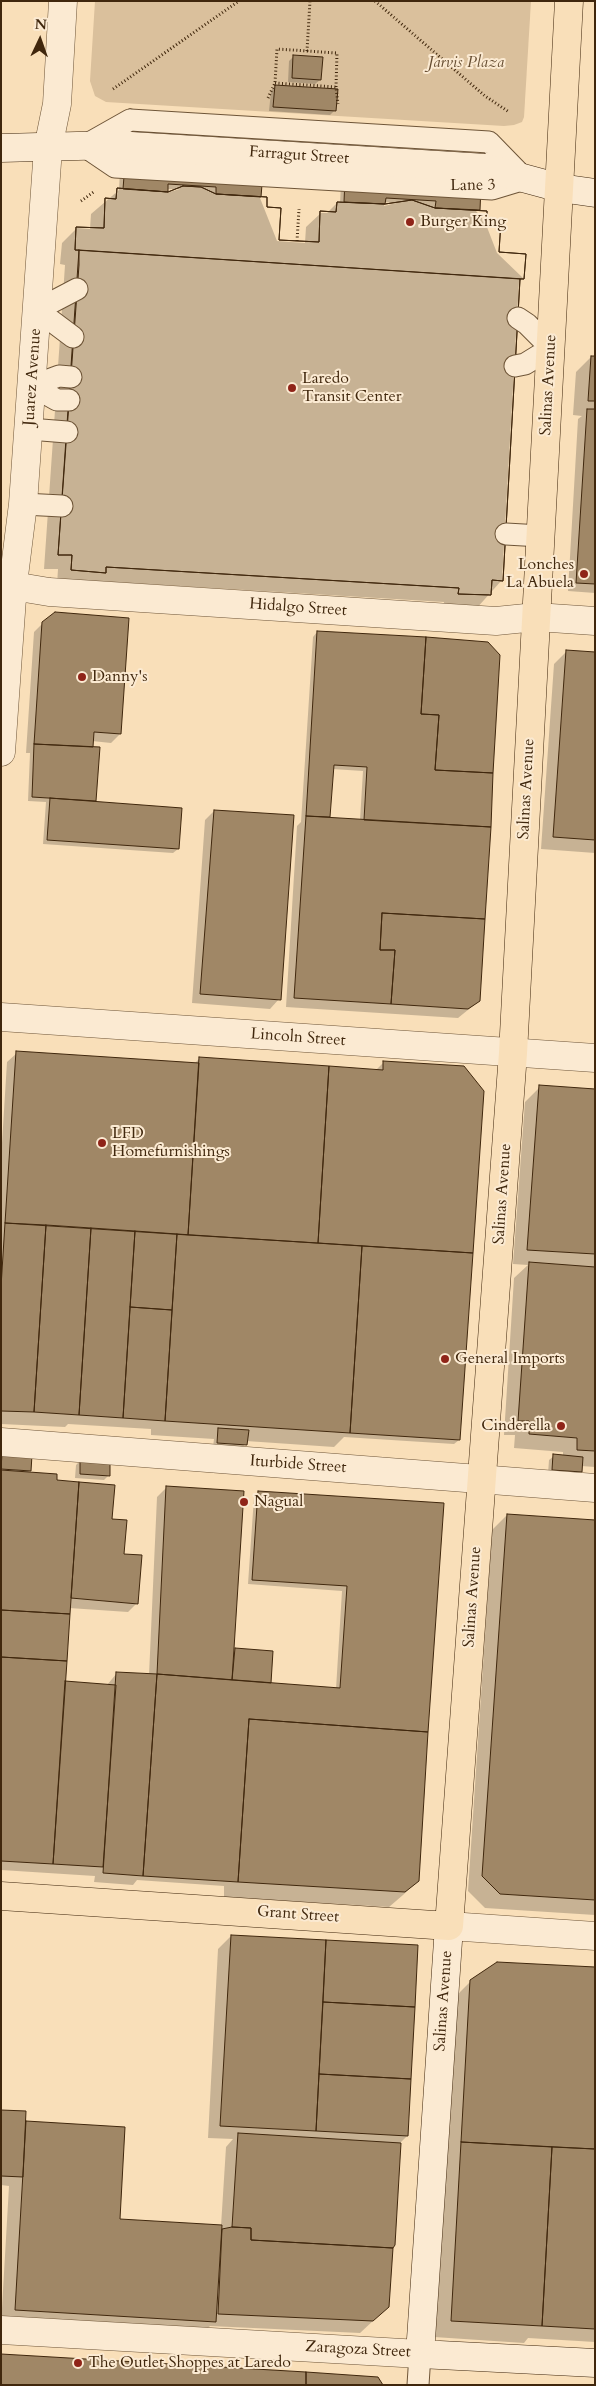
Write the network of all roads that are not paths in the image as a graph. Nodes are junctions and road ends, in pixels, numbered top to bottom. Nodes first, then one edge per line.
1 (64, 1) edge
2 (569, 1) edge
3 (1, 148) edge
4 (48, 148) junction
5 (560, 188) junction
6 (595, 193) edge
7 (77, 289) dead end
8 (37, 310) junction
9 (518, 318) dead end
10 (73, 337) dead end
11 (551, 348) junction
12 (515, 366) dead end
13 (71, 377) dead end
14 (32, 386) junction
15 (69, 400) dead end
16 (29, 430) junction
17 (67, 432) dead end
18 (23, 504) junction
19 (62, 506) dead end
20 (506, 534) dead end
21 (541, 536) junction
22 (7, 584) edge
23 (536, 617) junction
24 (595, 621) edge
25 (1, 752) edge
26 (1, 1017) edge
27 (513, 1053) junction
28 (595, 1058) edge
29 (1, 1442) edge
30 (481, 1480) junction
31 (595, 1488) edge
32 (1, 1896) edge
33 (449, 1926) junction
34 (595, 1936) edge
35 (1, 2330) edge
36 (420, 2354) junction
37 (595, 2363) edge
38 (418, 2385) edge

1 - 4 street, Juarez Avenue
2 - 5 main road, Salinas Avenue
3 - 4 street, Farragut Street
4 - 5 street, Farragut Street
4 - 8 street, Juarez Avenue
5 - 6 street, Farragut Street
5 - 11 main road, Salinas Avenue
7 - 8 lane
8 - 10 lane
8 - 14 street, Juarez Avenue
9 - 11 lane
11 - 12 lane
11 - 21 main road, Salinas Avenue
13 - 14 lane
14 - 15 lane
14 - 16 street, Juarez Avenue
16 - 17 lane
16 - 18 street, Juarez Avenue
18 - 19 lane
18 - 22 street, Juarez Avenue
20 - 21 lane
21 - 23 main road, Salinas Avenue
22 - 23 street, Hidalgo Street
22 - 25 street, Juarez Avenue
23 - 24 street, Hidalgo Street
23 - 27 main road, Salinas Avenue
26 - 27 street, Lincoln Street
27 - 28 street, Lincoln Street
27 - 30 main road, Salinas Avenue
29 - 30 street, Iturbide Street
30 - 31 street, Iturbide Street
30 - 33 main road, Salinas Avenue
32 - 33 main road, Grant Street
33 - 34 street, Grant Street
33 - 36 street, Salinas Avenue
35 - 36 street, Zaragoza Street
36 - 37 street, Zaragoza Street
36 - 38 lane, Salinas Avenue

